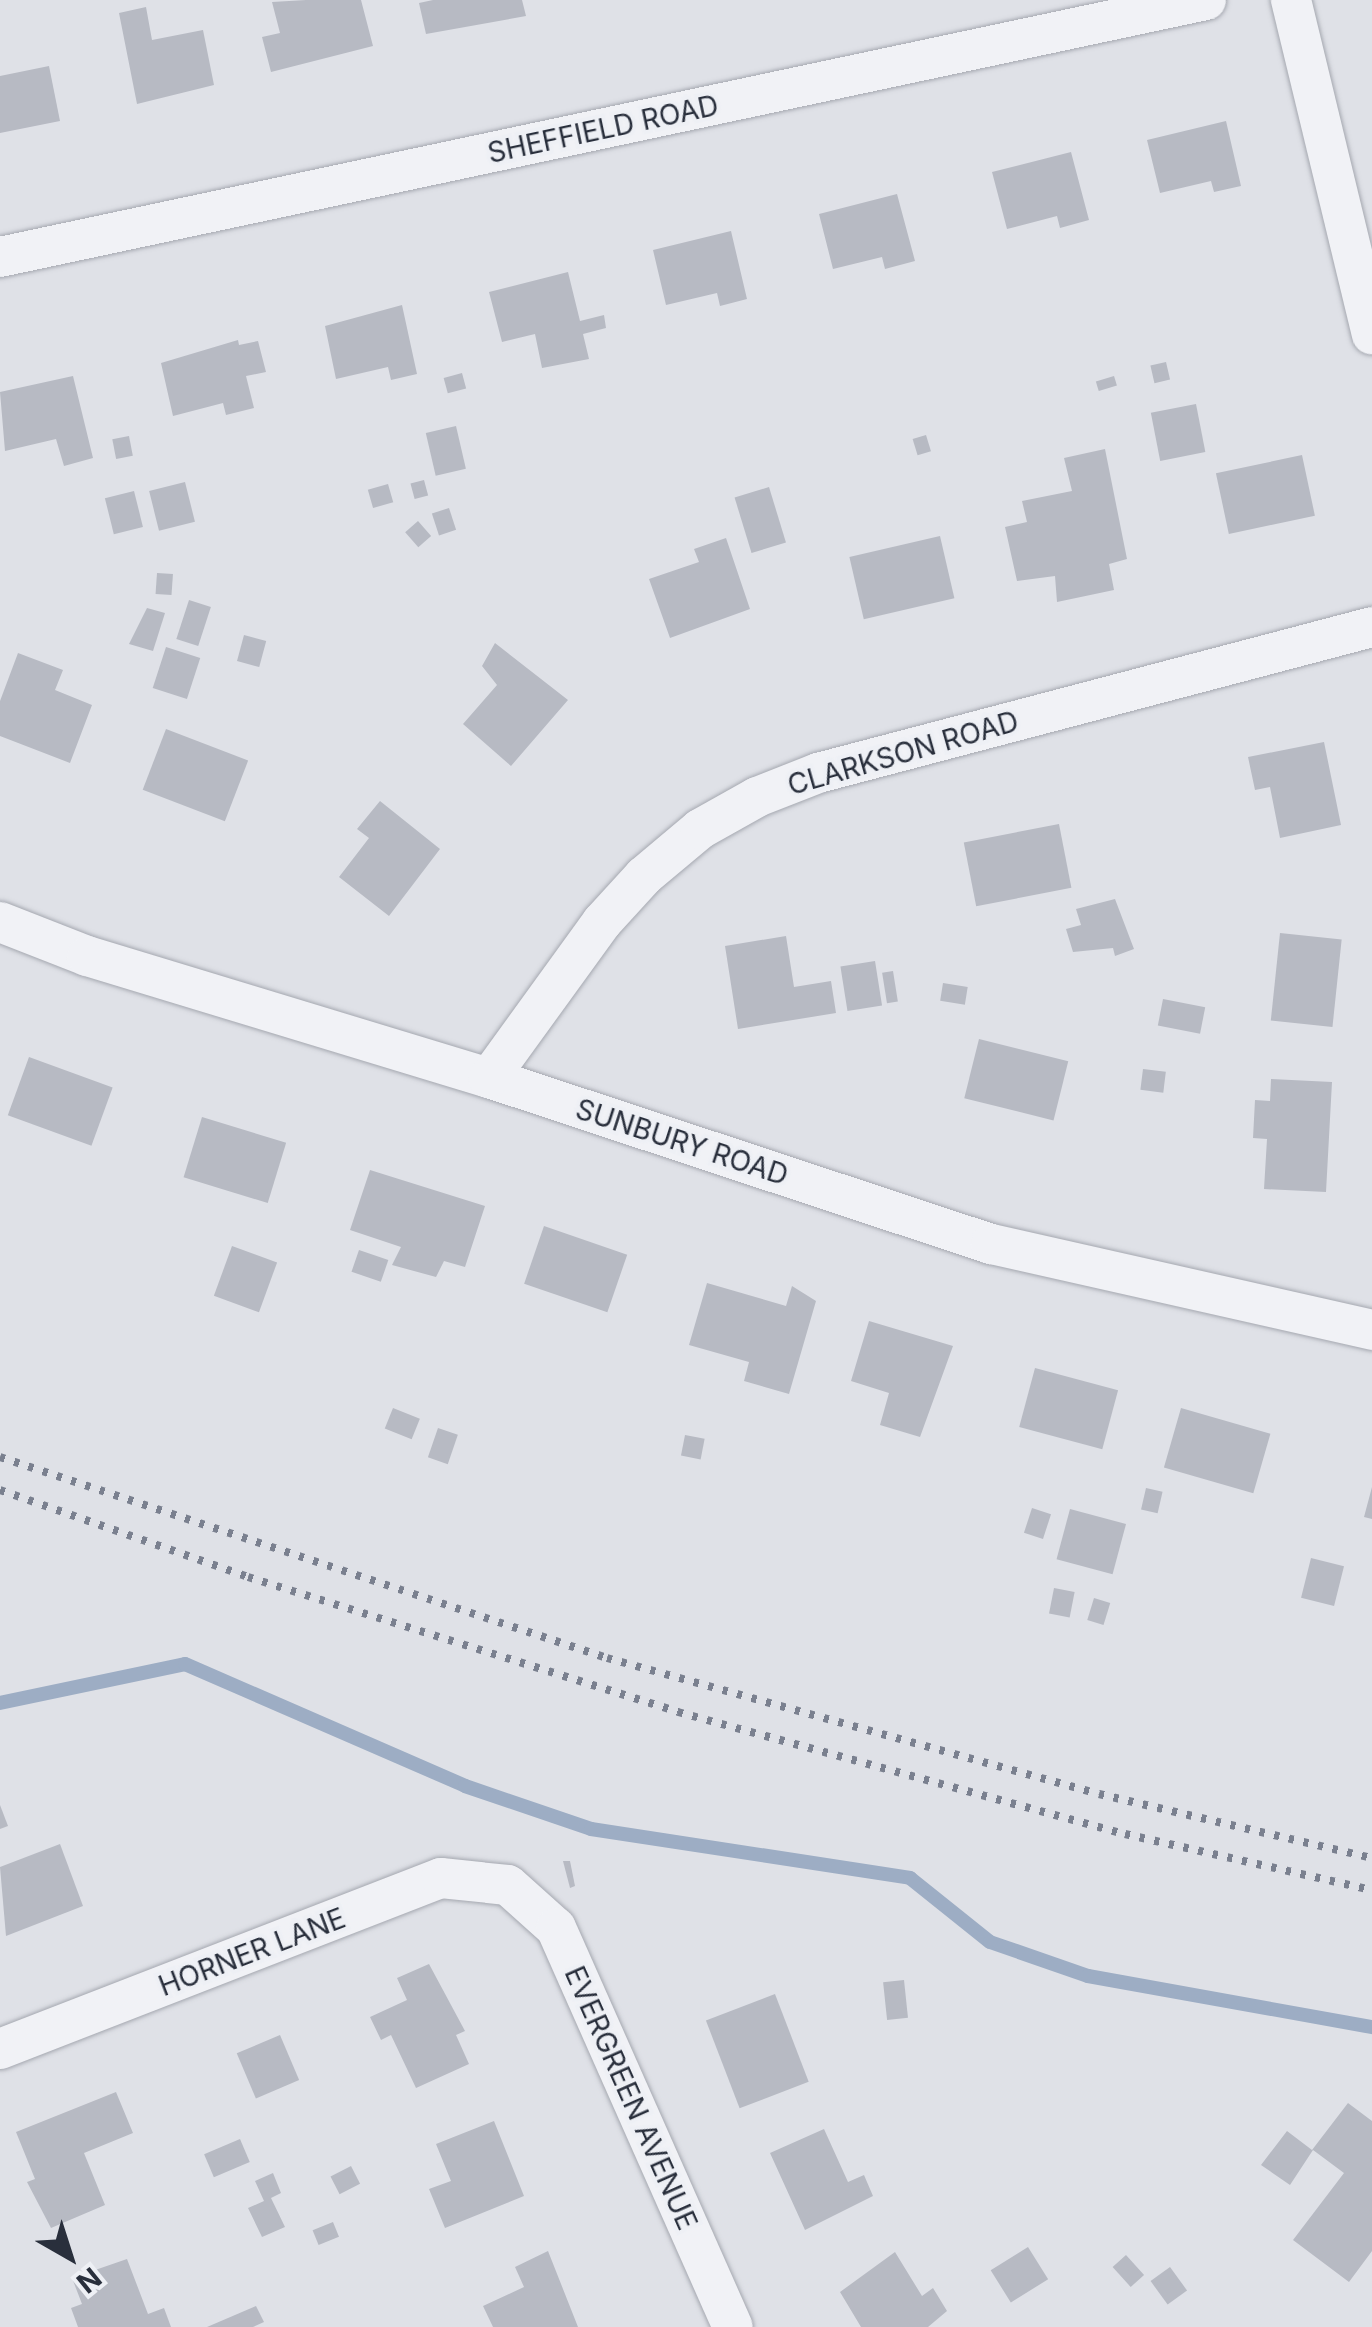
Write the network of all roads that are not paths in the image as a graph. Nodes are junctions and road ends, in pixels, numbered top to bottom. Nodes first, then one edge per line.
1 (1206, 0) edge
2 (1291, 0) edge
3 (0, 258) edge
4 (1372, 334) edge
5 (1372, 627) edge
6 (0, 922) edge
7 (489, 1078) junction
8 (1372, 1330) edge
9 (508, 1885) joint
10 (0, 2050) edge
11 (733, 2327) edge

1 - 3 street, SHEFFIELD ROAD
2 - 4 street
5 - 7 street, CLARKSON ROAD
6 - 7 street, SUNBURY ROAD
7 - 8 street, SUNBURY ROAD
9 - 10 street, HORNER LANE
9 - 11 street, EVERGREEN AVENUE

